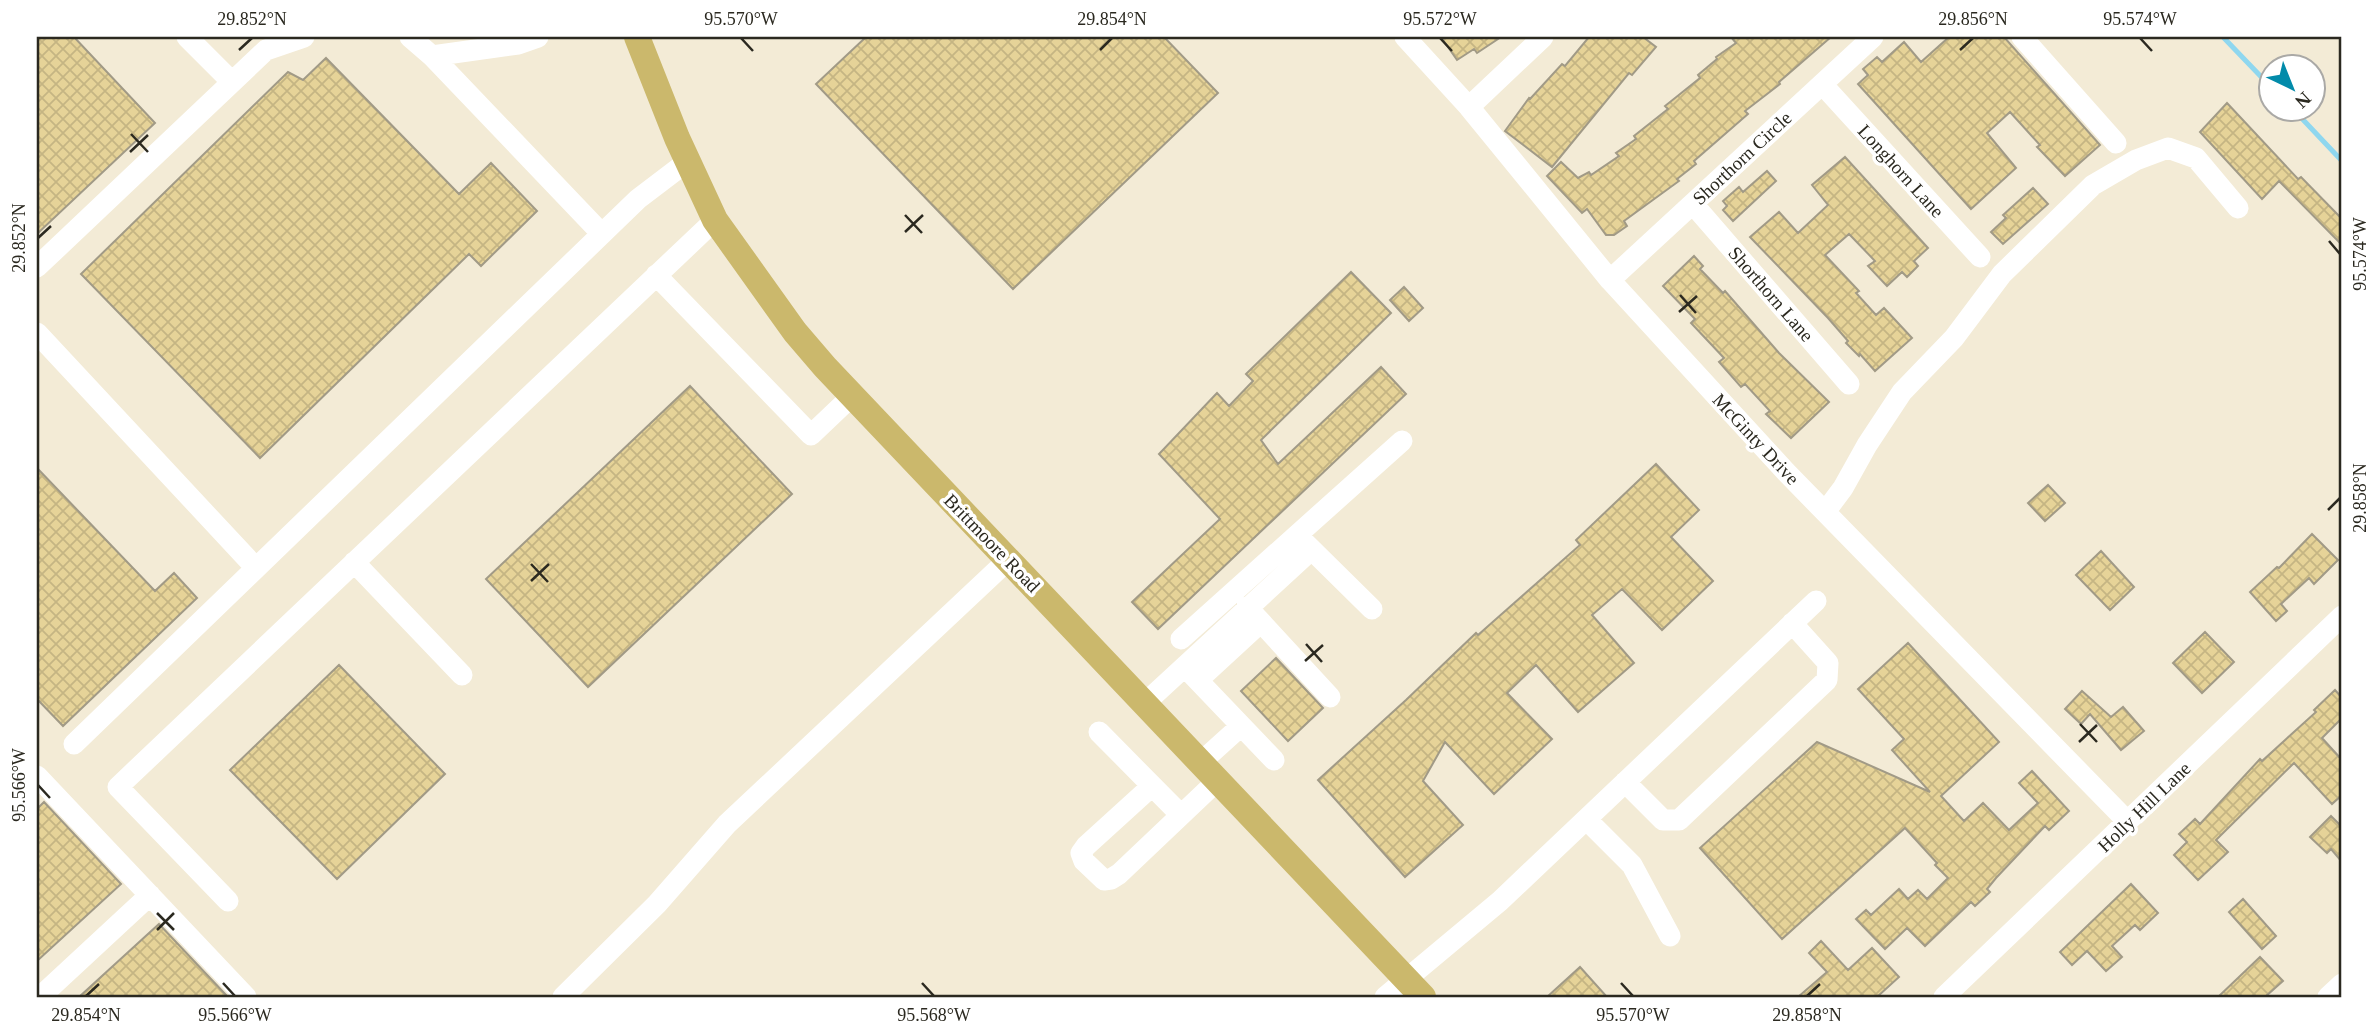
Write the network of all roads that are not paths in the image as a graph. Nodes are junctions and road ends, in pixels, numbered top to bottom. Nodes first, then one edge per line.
1 (187, 37) edge
2 (304, 37) edge
3 (410, 37) edge
4 (538, 37) edge
5 (637, 37) edge
6 (1405, 37) edge
7 (1543, 37) edge
8 (1873, 37) edge
9 (2022, 37) edge
10 (432, 56) junction
11 (232, 82) junction
12 (1822, 84) junction
13 (1469, 107) junction
14 (2116, 143) dead end
15 (688, 161) junction
16 (1693, 204) junction
17 (2238, 208) dead end
18 (715, 220) junction
19 (602, 233) junction
20 (1979, 257) dead end
21 (37, 267) edge
22 (656, 275) junction
23 (1611, 280) junction
24 (37, 333) edge
25 (1849, 384) dead end
26 (852, 396) junction
27 (1402, 441) dead end
28 (1825, 512) junction
29 (1304, 543) junction
30 (1008, 559) junction
31 (355, 562) junction
32 (256, 568) junction
33 (1815, 601) dead end
34 (1372, 609) dead end
35 (1254, 615) junction
36 (2342, 615) edge
37 (1793, 623) junction
38 (1181, 639) dead end
39 (1191, 673) junction
40 (462, 675) dead end
41 (1330, 697) dead end
42 (1144, 704) junction
43 (1241, 726) junction
44 (1099, 732) dead end
45 (74, 744) dead end
46 (1273, 760) dead end
47 (1209, 772) junction
48 (37, 776) edge
49 (1625, 782) junction
50 (1152, 786) junction
51 (1181, 815) junction
52 (1587, 820) junction
53 (2129, 822) junction
54 (150, 895) junction
55 (228, 901) dead end
56 (1670, 936) dead end
57 (2342, 984) edge
58 (1414, 988) edge
59 (40, 997) edge
60 (246, 997) edge
61 (564, 997) edge
62 (1385, 997) edge
63 (1944, 997) edge
64 (2328, 997) edge

1 - 11 street
2 - 11 street
3 - 10 street
4 - 10 street
5 - 15 main road, Brittmoore Road
6 - 13 street, McGinty Drive
7 - 13 street
8 - 12 street, Shorthorn Circle
9 - 14 street
10 - 19 street
11 - 21 street
12 - 16 street, Shorthorn Circle
12 - 20 street, Longhorn Lane
13 - 23 street, McGinty Drive
15 - 18 main road, Brittmoore Road
15 - 19 street
16 - 23 street, Shorthorn Circle
16 - 25 street, Shorthorn Lane
17 - 28 street
18 - 22 street
18 - 26 main road, Brittmoore Road
19 - 32 street
22 - 26 street
22 - 31 street
23 - 28 street, McGinty Drive
24 - 32 street
26 - 30 main road, Brittmoore Road
27 - 29 street
28 - 53 street, McGinty Drive
29 - 34 street
29 - 35 street
29 - 38 street
30 - 42 main road, Brittmoore Road
30 - 61 street
31 - 40 street
31 - 55 street
32 - 45 street
33 - 37 street
35 - 39 street
35 - 41 street
36 - 53 street, Holly Hill Lane
37 - 49 street
37 - 49 street
39 - 42 street
39 - 43 street
42 - 47 main road, Brittmoore Road
43 - 46 street
43 - 47 street
44 - 50 street
47 - 51 street
47 - 58 main road, Brittmoore Road
48 - 54 street
49 - 52 street
50 - 51 street
50 - 51 street
52 - 56 street
52 - 58 street
53 - 63 street, Holly Hill Lane
54 - 59 street
54 - 60 street
57 - 64 street
58 - 62 street

